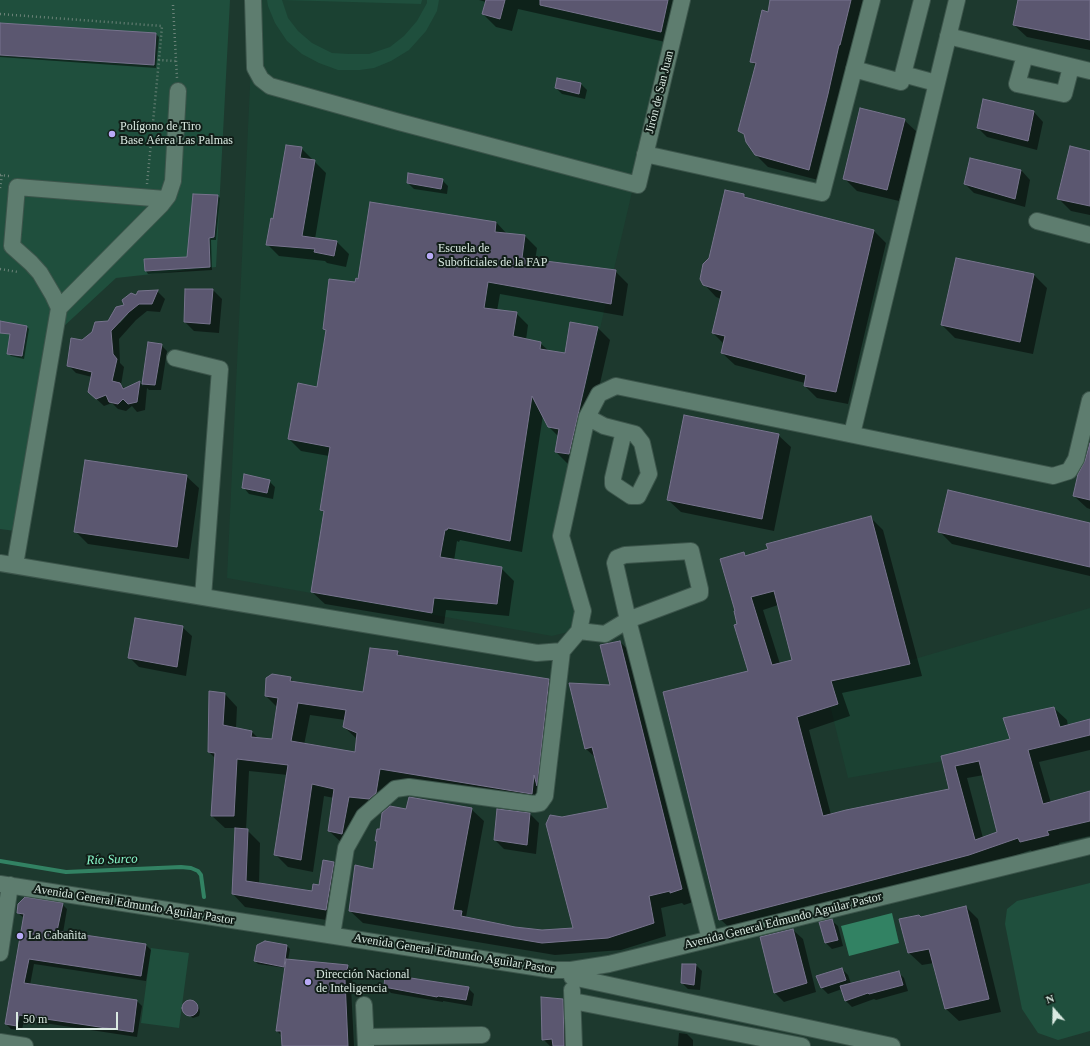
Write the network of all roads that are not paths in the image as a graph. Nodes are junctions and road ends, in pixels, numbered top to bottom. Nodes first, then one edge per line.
1 (253, 0) edge
2 (682, 0) edge
3 (872, 0) edge
4 (922, 0) edge
5 (956, 0) edge
6 (948, 36) junction
7 (1025, 55) junction
8 (1071, 67) junction
9 (854, 69) junction
10 (1090, 72) edge
11 (903, 74) junction
12 (936, 83) junction
13 (178, 91) road end
14 (646, 154) junction
15 (165, 199) junction
16 (1037, 222) dead end
17 (1090, 235) edge
18 (59, 308) junction
19 (175, 358) dead end
20 (1090, 400) edge
21 (587, 417) junction
22 (624, 431) dead end
23 (852, 434) junction
24 (7, 564) edge
25 (203, 597) junction
26 (628, 620) junction
27 (579, 631) junction
28 (562, 651) junction
29 (1090, 846) edge
30 (5, 884) edge
31 (3, 908) edge
32 (332, 936) junction
33 (710, 939) junction
34 (0, 953) edge
35 (572, 974) junction
36 (573, 1001) junction
37 (364, 1005) dead end
38 (746, 1014) junction
39 (482, 1035) dead end
40 (366, 1041) edge
41 (748, 1041) edge
42 (0, 1042) edge
43 (25, 1046) edge
44 (574, 1046) edge
45 (802, 1046) edge
46 (892, 1046) edge

1 - 14 street, Jirón de San Juan
2 - 14 street, Jirón de San Juan
3 - 9 street
4 - 11 street
5 - 6 street
6 - 7 street
6 - 12 street
7 - 8 street
7 - 8 street
8 - 10 street
9 - 11 street
9 - 14 street
11 - 12 street
12 - 23 street
13 - 15 street
15 - 18 street
15 - 18 street
16 - 17 street
18 - 24 street
19 - 25 street
20 - 23 street
21 - 22 street
21 - 23 street
21 - 27 street
24 - 25 street
25 - 28 street
26 - 26 street
26 - 27 street
26 - 33 street
27 - 28 street
28 - 32 street
29 - 33 street, Avenida General Edmundo Aguilar Pastor
30 - 31 street
30 - 32 street, Avenida General Edmundo Aguilar Pastor
31 - 34 street
32 - 35 street, Avenida General Edmundo Aguilar Pastor
33 - 35 street, Avenida General Edmundo Aguilar Pastor
35 - 36 street
35 - 38 street
36 - 41 street
36 - 44 street
37 - 40 street
38 - 41 street
38 - 46 street
39 - 40 street
41 - 45 street
42 - 43 street

